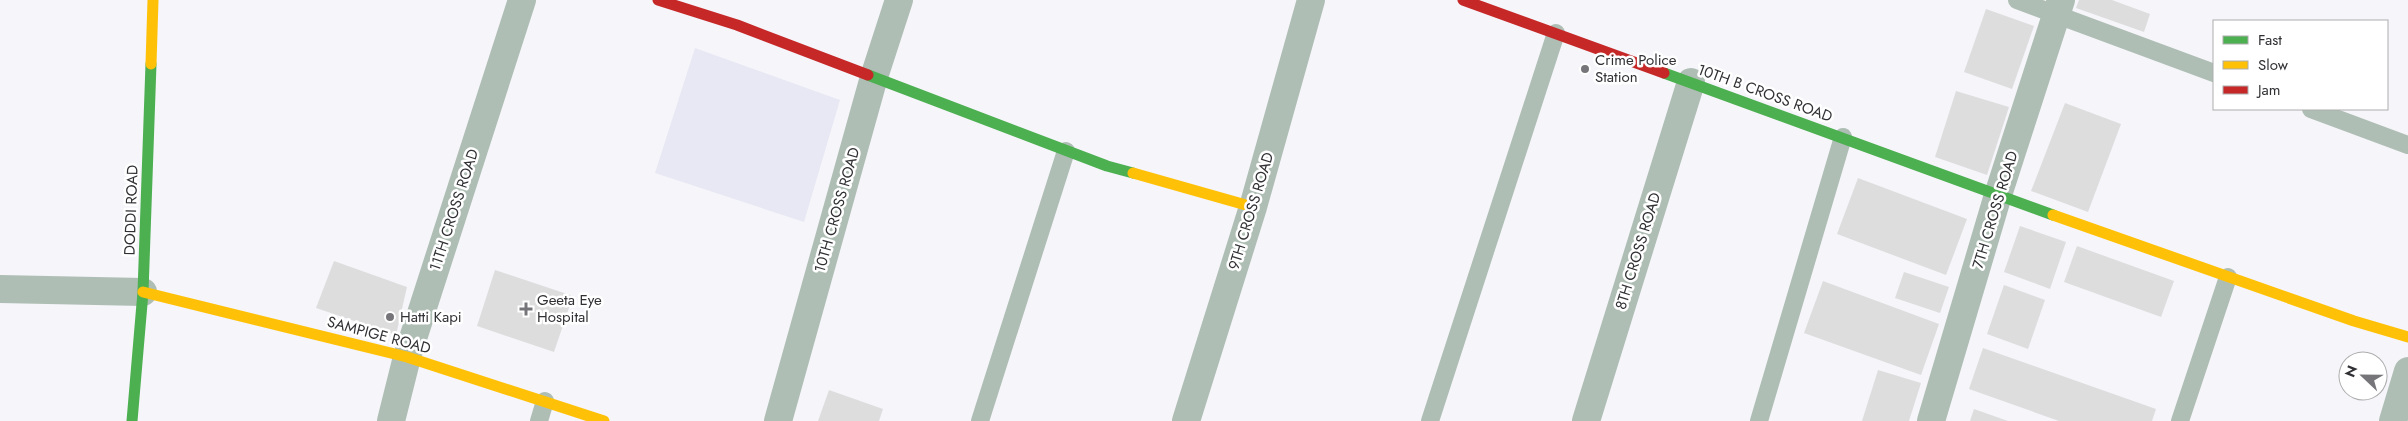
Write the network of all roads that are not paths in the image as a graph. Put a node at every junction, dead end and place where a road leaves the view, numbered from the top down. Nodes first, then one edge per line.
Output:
1 (153, 0) edge
2 (522, 0) edge
3 (658, 0) edge
4 (899, 0) edge
5 (1311, 0) edge
6 (1464, 0) edge
7 (2017, 0) edge
8 (2059, 7) edge
9 (1556, 33) junction
10 (2213, 73) edge
11 (874, 77) junction
12 (1691, 82) junction
13 (2315, 110) edge
14 (1843, 137) junction
15 (2408, 145) edge
16 (1066, 151) junction
17 (1998, 195) junction
18 (1253, 207) junction
19 (2228, 276) junction
20 (0, 289) edge
21 (143, 292) junction
22 (2408, 337) edge
23 (407, 357) junction
24 (2408, 371) edge
25 (544, 401) junction
26 (132, 421) edge
27 (391, 421) edge
28 (539, 421) edge
29 (604, 421) edge
30 (778, 421) edge
31 (980, 421) edge
32 (1186, 421) edge
33 (1430, 421) edge
34 (1586, 421) edge
35 (1759, 421) edge
36 (1931, 421) edge
37 (2180, 421) edge
38 (2393, 421) edge

1 - 21 street, DODDI ROAD
2 - 23 street, 11TH CROSS ROAD
3 - 11 street
4 - 11 street, 10TH CROSS ROAD
5 - 18 street, 9TH CROSS ROAD
6 - 9 street, 10TH B CROSS ROAD
7 - 8 lane
8 - 10 lane
8 - 17 street, 7TH CROSS ROAD
9 - 12 street, 10TH B CROSS ROAD
9 - 33 lane
11 - 16 street
11 - 30 street, 10TH CROSS ROAD
12 - 14 street, 10TH B CROSS ROAD
12 - 34 street, 8TH CROSS ROAD
13 - 15 lane
14 - 17 street, 10TH B CROSS ROAD
14 - 35 lane
16 - 18 street
16 - 31 lane
17 - 19 street, 10TH B CROSS ROAD
17 - 36 street, 7TH CROSS ROAD
18 - 32 street, 9TH CROSS ROAD
19 - 22 street, 10TH B CROSS ROAD
19 - 37 lane
20 - 21 street
21 - 23 street, SAMPIGE ROAD
21 - 26 street, DODDI ROAD
23 - 25 street, SAMPIGE ROAD
23 - 27 street, 11TH CROSS ROAD
24 - 38 street
25 - 28 lane
25 - 29 street, SAMPIGE ROAD

